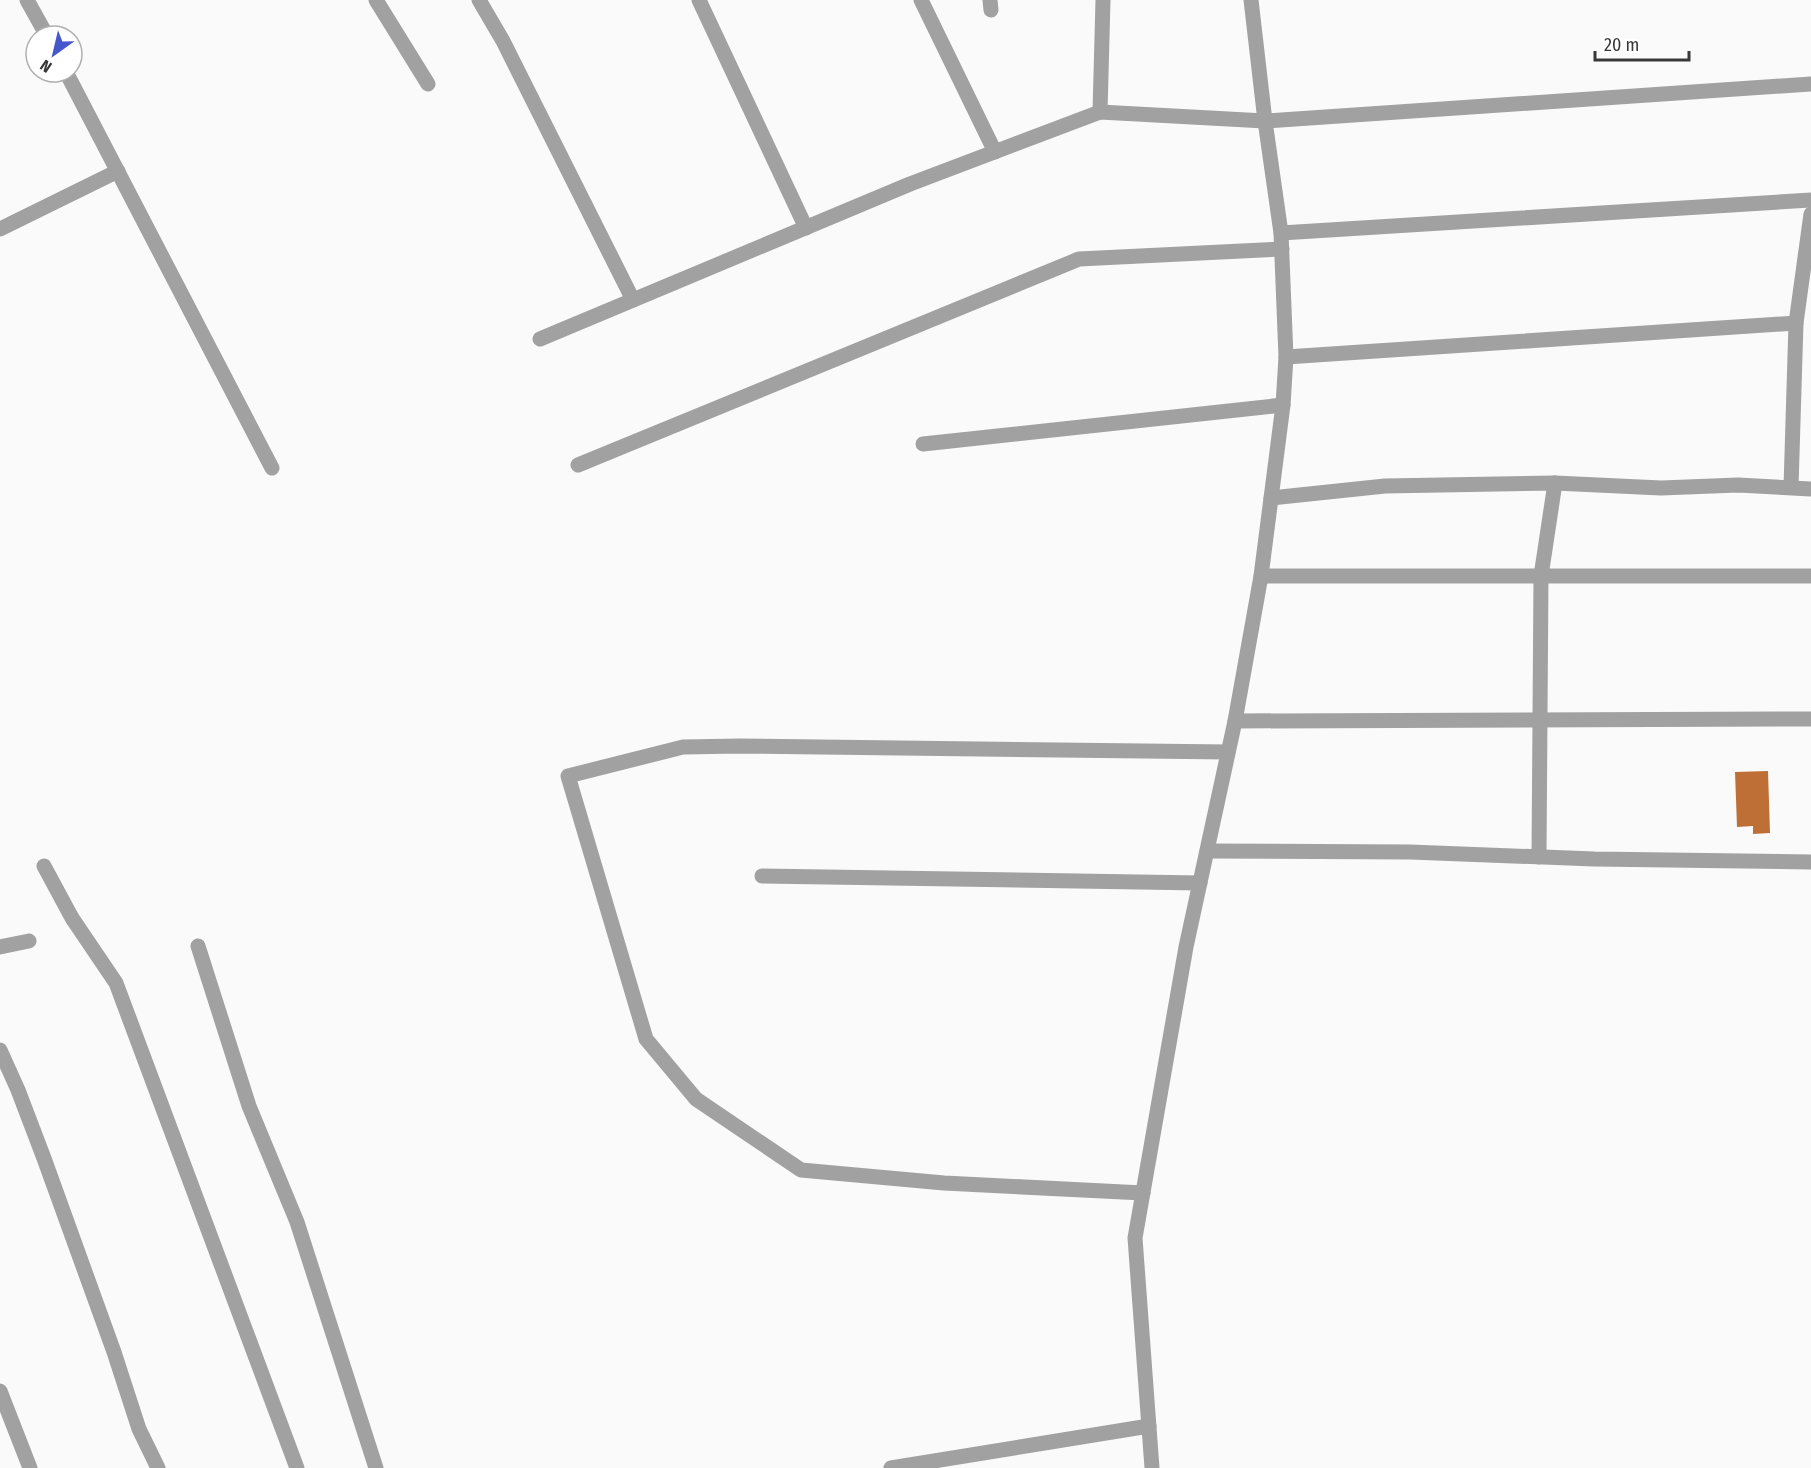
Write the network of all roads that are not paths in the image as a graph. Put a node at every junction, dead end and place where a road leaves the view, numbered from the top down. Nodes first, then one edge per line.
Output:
1 (27, 0) edge
2 (376, 0) edge
3 (479, 0) edge
4 (699, 0) edge
5 (921, 0) edge
6 (1103, 0) edge
7 (1251, 0) edge
8 (40, 24) edge
9 (72, 84) edge
10 (428, 84) dead end
11 (1811, 84) edge
12 (1100, 112) junction
13 (1265, 121) junction
14 (995, 152) junction
15 (118, 171) junction
16 (1811, 200) edge
17 (1811, 214) edge
18 (806, 228) junction
19 (0, 229) edge
20 (1281, 233) junction
21 (1282, 249) junction
22 (633, 300) junction
23 (1796, 323) junction
24 (540, 339) dead end
25 (1286, 357) junction
26 (1283, 405) junction
27 (923, 444) dead end
28 (578, 465) dead end
29 (272, 468) dead end
30 (1555, 483) junction
31 (1791, 488) junction
32 (1811, 489) edge
33 (1271, 498) junction
34 (1261, 576) junction
35 (1541, 576) junction
36 (1811, 576) edge
37 (1811, 719) edge
38 (1541, 720) junction
39 (1235, 721) junction
40 (1228, 752) junction
41 (1207, 851) junction
42 (1539, 857) junction
43 (1811, 862) edge
44 (44, 866) dead end
45 (762, 876) dead end
46 (1200, 883) junction
47 (29, 941) dead end
48 (198, 946) dead end
49 (0, 947) edge
50 (0, 1050) edge
51 (1143, 1193) junction
52 (0, 1391) edge
53 (1149, 1426) junction
54 (30, 1468) edge
55 (158, 1468) edge
56 (297, 1468) edge
57 (376, 1468) edge
58 (891, 1468) edge
59 (1152, 1468) edge

1 - 8 street
2 - 10 street
3 - 22 street
4 - 18 street
5 - 14 street
6 - 12 street
7 - 13 street
9 - 15 street
11 - 13 street
12 - 13 street
12 - 14 street
13 - 20 street
14 - 18 street
15 - 19 street
15 - 29 street
16 - 20 street
17 - 23 street
18 - 22 street
20 - 21 street
21 - 25 street
21 - 28 street
22 - 24 street
23 - 25 street
23 - 31 street
25 - 26 street
26 - 27 street
26 - 33 street
30 - 31 street
30 - 33 street
30 - 35 street
31 - 32 street
33 - 34 street
34 - 35 street
34 - 39 street
35 - 36 street
35 - 38 street
37 - 38 street
38 - 39 street
38 - 42 street
39 - 40 street
40 - 41 street
40 - 51 street
41 - 42 street
41 - 46 street
42 - 43 street
44 - 56 street
45 - 46 street
46 - 51 street
47 - 49 street
48 - 57 street
50 - 55 street
51 - 53 street
52 - 54 street
53 - 58 street
53 - 59 street

